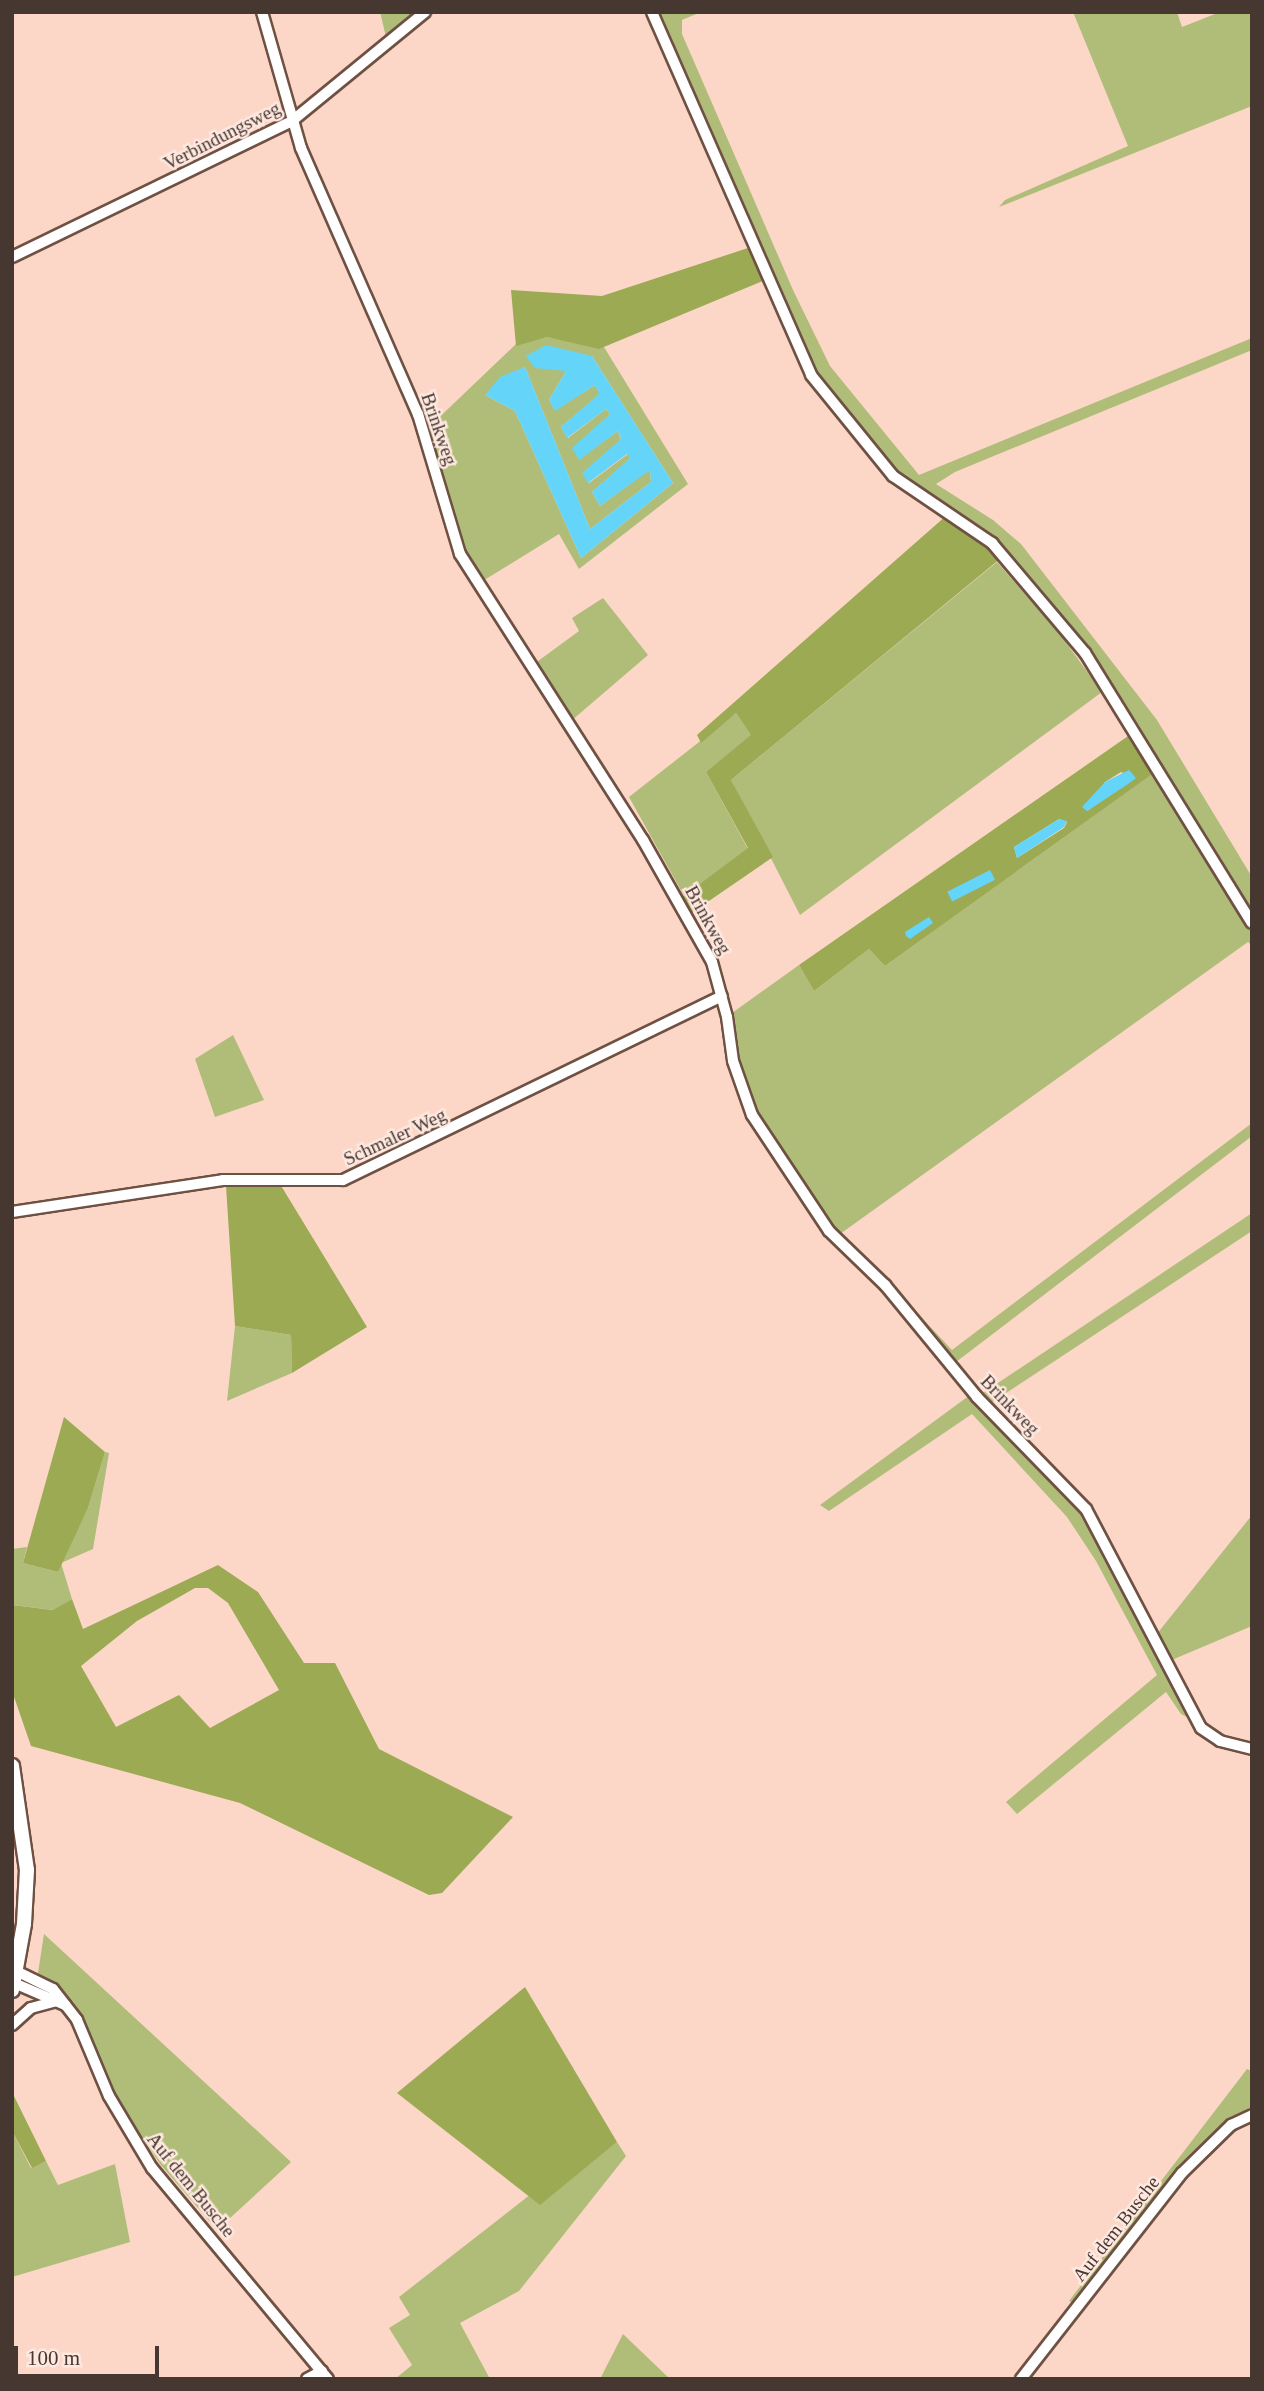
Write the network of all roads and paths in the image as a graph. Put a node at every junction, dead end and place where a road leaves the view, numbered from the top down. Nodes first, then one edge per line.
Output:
1 (262, 12) edge
2 (425, 12) edge
3 (652, 12) edge
4 (292, 121) junction
5 (12, 257) edge
6 (1252, 923) edge
7 (722, 996) junction
8 (12, 1212) edge
9 (1252, 1749) edge
10 (12, 1766) edge
11 (14, 1981) edge
12 (60, 2004) junction
13 (12, 2025) edge
14 (1252, 2115) edge
15 (325, 2375) edge
16 (307, 2379) edge
17 (1021, 2379) edge

1 - 4 street, Brinkweg
2 - 4 street, Verbindungsweg
3 - 6 street
4 - 5 street, Verbindungsweg
4 - 7 street, Brinkweg
7 - 8 street, Schmaler Weg
7 - 9 street, Brinkweg
10 - 11 main road
11 - 12 street
12 - 13 street
12 - 15 street, Auf dem Busche
14 - 17 street, Auf dem Busche
15 - 16 street

